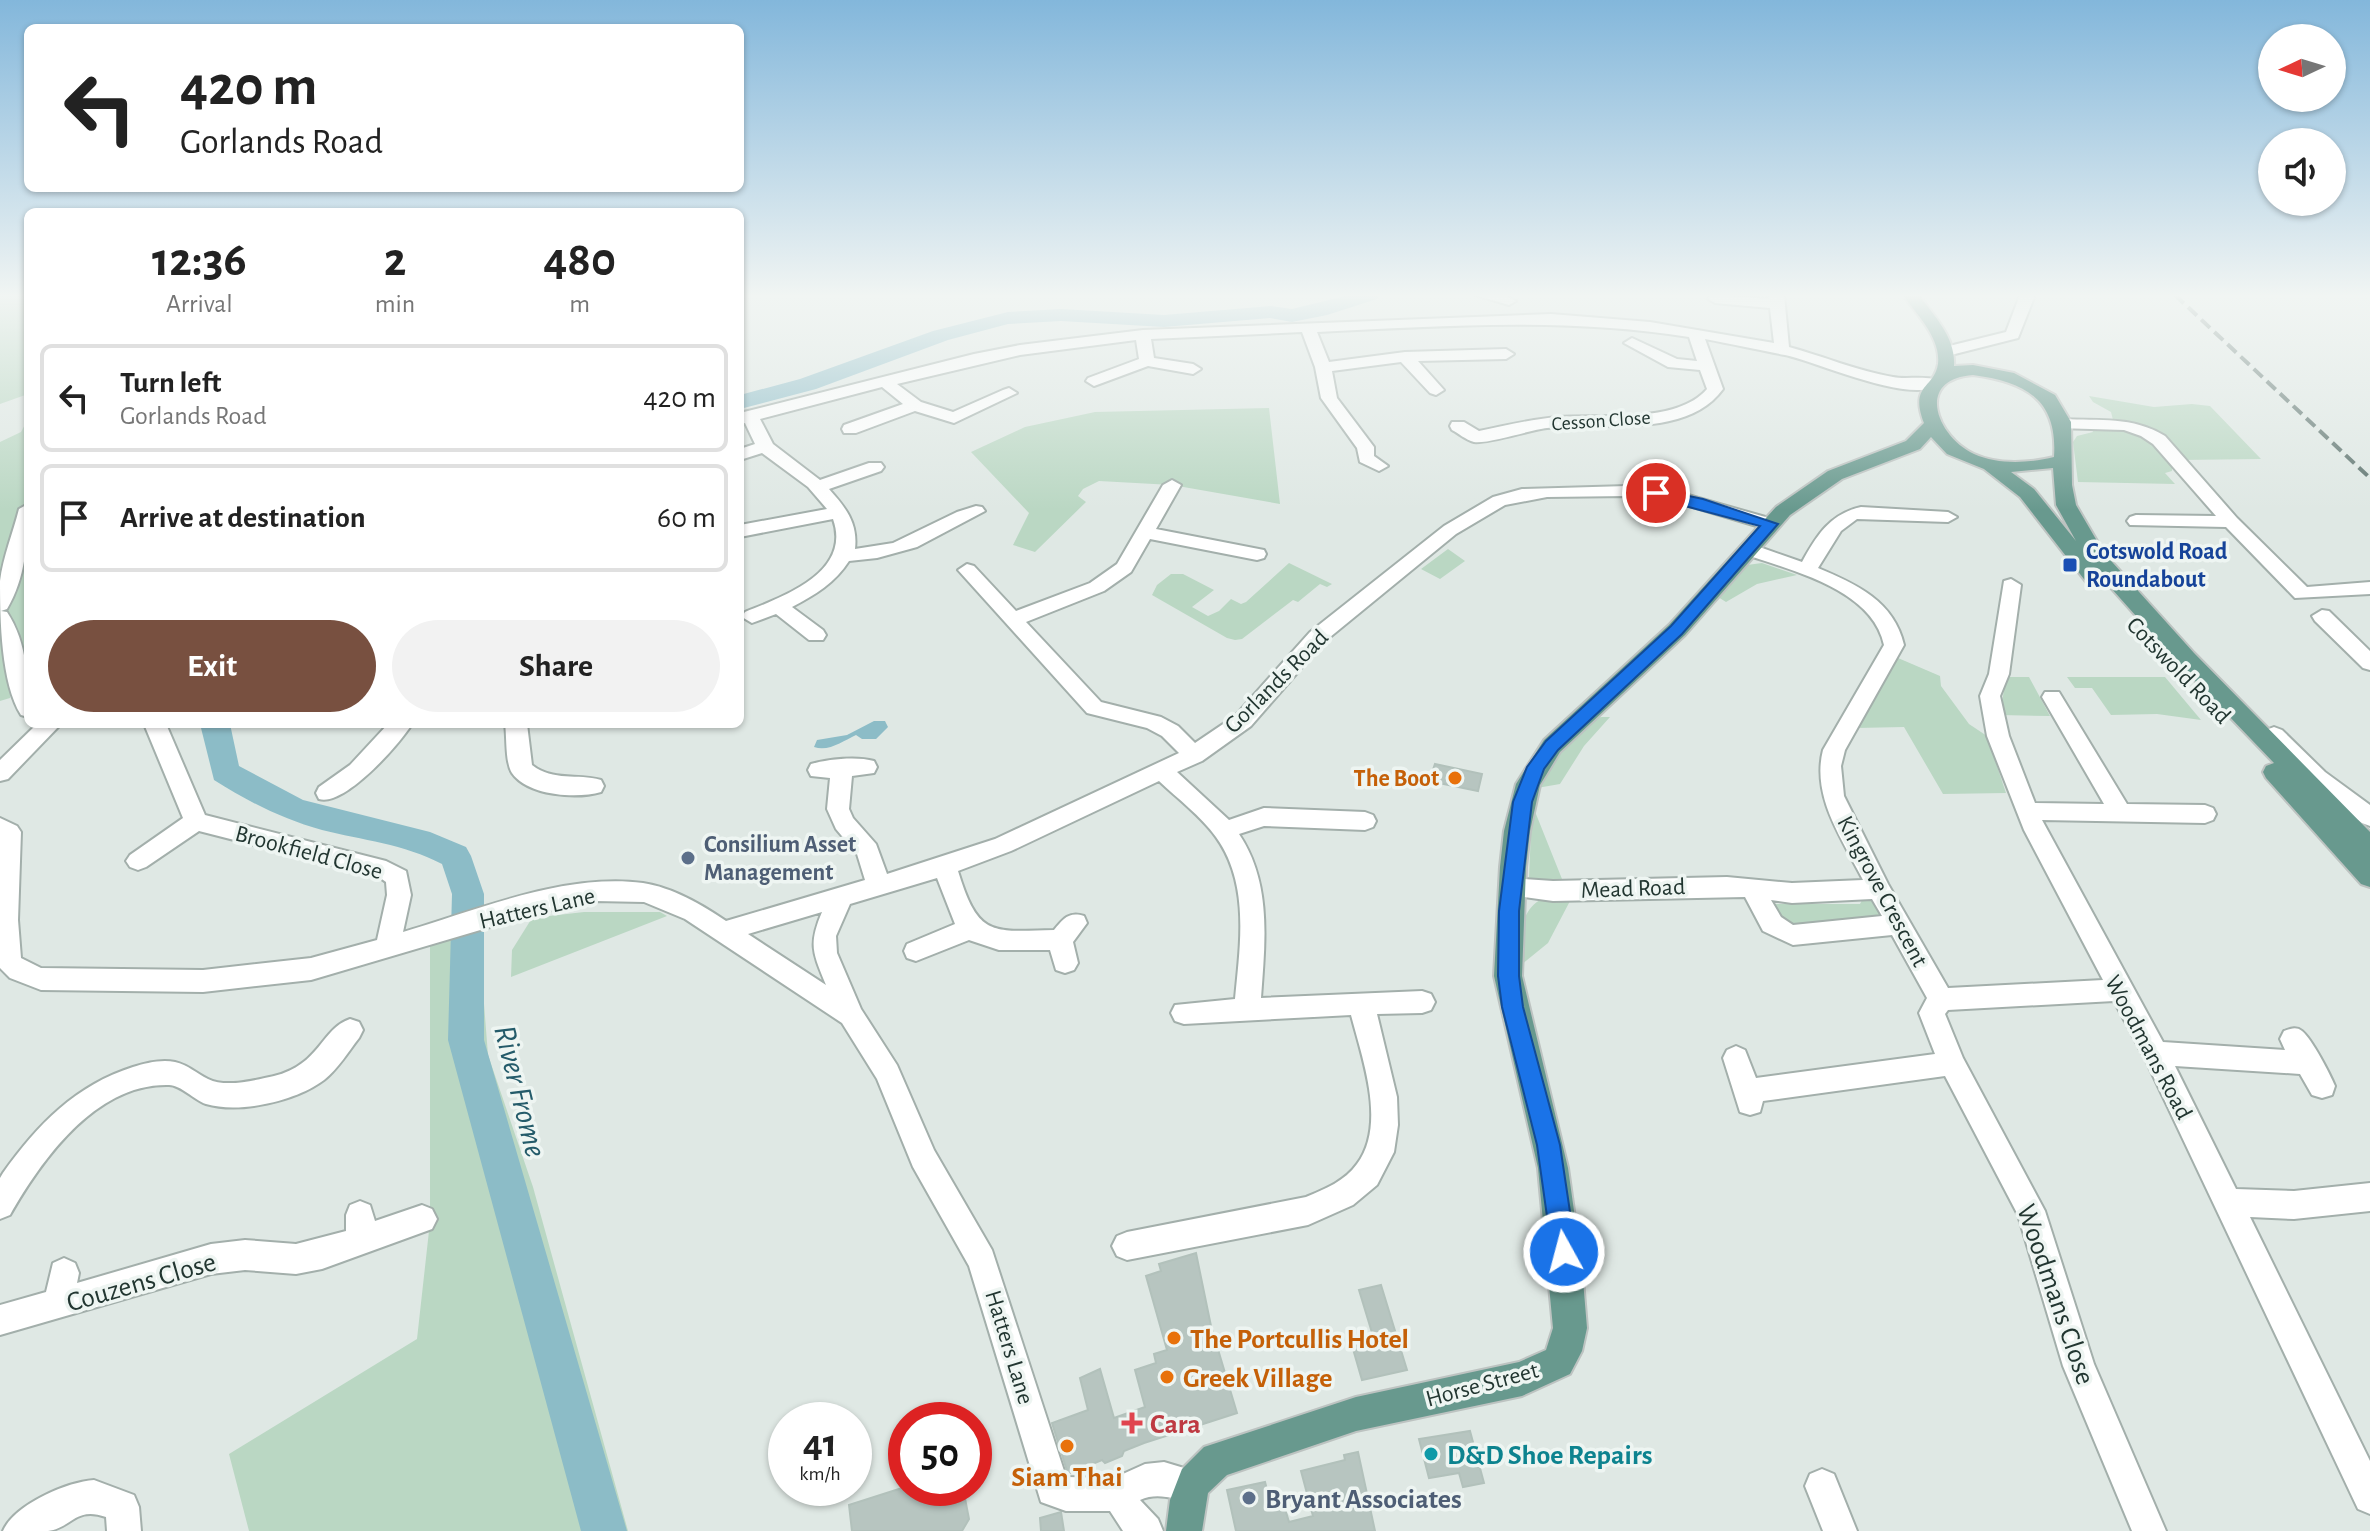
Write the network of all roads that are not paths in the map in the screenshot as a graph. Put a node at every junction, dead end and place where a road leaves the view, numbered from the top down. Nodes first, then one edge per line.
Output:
1 (951, 366) edge
2 (1133, 366) edge
3 (1178, 366) edge
4 (1328, 366) edge
5 (1414, 366) edge
6 (1708, 366) edge
7 (1836, 366) edge
8 (1947, 366) edge
9 (1996, 366) edge
10 (1323, 367) joint
11 (1193, 369) dead end
12 (2005, 374) junction
13 (1938, 379) junction
14 (1094, 381) dead end
15 (885, 382) junction
16 (1896, 384) junction
17 (1436, 390) dead end
18 (1009, 393) dead end
19 (915, 405) junction
20 (745, 418) edge
21 (1931, 418) junction
22 (2063, 424) junction
23 (1458, 426) dead end
24 (850, 429) dead end
25 (765, 446) junction
26 (1900, 453) junction
27 (744, 454) edge
28 (2064, 460) junction
29 (1979, 462) junction
30 (1379, 466) dead end
31 (875, 467) dead end
32 (1172, 485) dead end
33 (818, 487) junction
34 (976, 511) dead end
35 (840, 512) junction
36 (1934, 514) dead end
37 (2136, 521) dead end
38 (2231, 522) junction
39 (1770, 524) junction
40 (24, 525) edge
41 (744, 530) edge
42 (1146, 533) junction
43 (1748, 549) junction
44 (1257, 554) dead end
45 (845, 555) junction
46 (967, 570) dead end
47 (1806, 571) junction
48 (2011, 585) dead end
49 (2370, 588) edge
50 (0, 605) edge
51 (778, 606) junction
52 (2322, 616) dead end
53 (0, 617) edge
54 (752, 617) dead end
55 (1015, 619) junction
56 (836, 627) dead end
57 (2370, 663) edge
58 (2229, 691) dead end
59 (24, 702) edge
60 (2065, 707) dead end
61 (46, 728) edge
62 (157, 728) edge
63 (398, 728) edge
64 (516, 728) edge
65 (1194, 755) junction
66 (866, 767) dead end
67 (1162, 771) junction
68 (0, 773) edge
69 (333, 782) dead end
70 (593, 786) dead end
71 (2030, 811) junction
72 (2120, 812) junction
73 (2205, 814) dead end
74 (2370, 817) edge
75 (196, 821) junction
76 (1365, 821) dead end
77 (0, 827) edge
78 (1225, 830) junction
79 (2370, 849) edge
80 (133, 865) dead end
81 (945, 866) junction
82 (2370, 877) edge
83 (879, 886) junction
84 (1511, 887) junction
85 (1754, 889) junction
86 (1879, 889) junction
87 (840, 898) junction
88 (1900, 924) junction
89 (971, 928) junction
90 (725, 931) junction
91 (1066, 942) dead end
92 (387, 948) junction
93 (916, 951) dead end
94 (2119, 990) junction
95 (1941, 999) junction
96 (1422, 1002) dead end
97 (1361, 1003) junction
98 (1247, 1009) junction
99 (1184, 1013) dead end
100 (851, 1015) junction
101 (350, 1030) dead end
102 (2293, 1039) dead end
103 (2155, 1053) junction
104 (1736, 1058) dead end
105 (1952, 1063) junction
106 (2306, 1063) junction
107 (2322, 1086) dead end
108 (2370, 1197) edge
109 (2229, 1203) junction
110 (0, 1205) edge
111 (422, 1219) dead end
112 (1127, 1246) dead end
113 (64, 1273) dead end
114 (59, 1304) junction
115 (0, 1320) edge
116 (1192, 1486) junction
117 (1822, 1486) dead end
118 (1120, 1495) junction
119 (2370, 1497) edge
120 (20, 1531) edge
121 (124, 1531) edge
122 (1146, 1531) edge
123 (1184, 1531) edge
124 (1840, 1531) edge
125 (2149, 1531) edge

1 - 15 street
2 - 14 street
3 - 11 street
4 - 10 street
5 - 17 street
6 - 23 street, Cesson Close
7 - 16 street
8 - 13 main road
9 - 12 main road
10 - 30 street
12 - 13 main road
12 - 22 main road
13 - 16 street
13 - 21 main road
15 - 19 street
15 - 20 street
16 - 21 street
18 - 19 street
19 - 24 street
20 - 25 street
21 - 26 main road, Horse Street
21 - 29 main road
22 - 28 main road
22 - 38 street
25 - 27 street
25 - 33 street
26 - 29 main road, Horse Street
26 - 39 main road, Horse Street
28 - 29 main road
28 - 79 main road, Cotswold Road
29 - 82 main road, Cotswold Road
31 - 33 street
32 - 42 street
33 - 35 street
34 - 45 street
35 - 41 street
35 - 45 street
36 - 47 street
37 - 38 street
38 - 49 street
39 - 43 main road, Horse Street
39 - 65 street, Gorlands Road
40 - 50 street
42 - 44 street
42 - 55 street
43 - 47 street, Kingrove Crescent
43 - 84 main road, Horse Street
45 - 51 street
46 - 55 street
47 - 86 street, Kingrove Crescent
48 - 71 street, Woodmans Road
51 - 54 street
51 - 56 street
52 - 57 street
53 - 59 street
55 - 65 street
58 - 74 street, Cotswold Road
60 - 72 street
61 - 68 street
62 - 75 street
63 - 69 street
64 - 70 street
65 - 67 street, Gorlands Road
66 - 83 street
67 - 78 street
67 - 81 street, Gorlands Road
71 - 72 street
71 - 94 street, Woodmans Road
72 - 73 street
75 - 80 street
75 - 92 street, Brookfield Close
76 - 78 street
77 - 92 street, Hatters Lane
78 - 98 street
81 - 83 street, Gorlands Road
81 - 89 street
83 - 87 street, Gorlands Road
84 - 85 street, Mead Road
84 - 116 main road, Horse Street
85 - 86 street, Mead Road
85 - 88 street
86 - 88 street, Kingrove Crescent
87 - 90 street, Gorlands Road
87 - 100 street
88 - 95 street, Kingrove Crescent
89 - 91 street
89 - 93 street
90 - 92 street, Hatters Lane
90 - 100 street, Hatters Lane
94 - 95 street
94 - 103 street, Woodmans Road
95 - 105 street, Woodmans Close
96 - 97 street
97 - 98 street
97 - 112 street
98 - 99 street
100 - 118 street, Hatters Lane
101 - 110 street
102 - 106 street
103 - 106 street
103 - 109 street, Woodmans Road
104 - 105 street
105 - 125 street, Woodmans Close
106 - 107 street
108 - 109 street
109 - 119 street, Woodmans Road
111 - 114 street, Couzens Close
113 - 114 street
114 - 115 street, Couzens Close
116 - 118 street
116 - 123 main road
117 - 124 street
118 - 122 street
120 - 121 street

